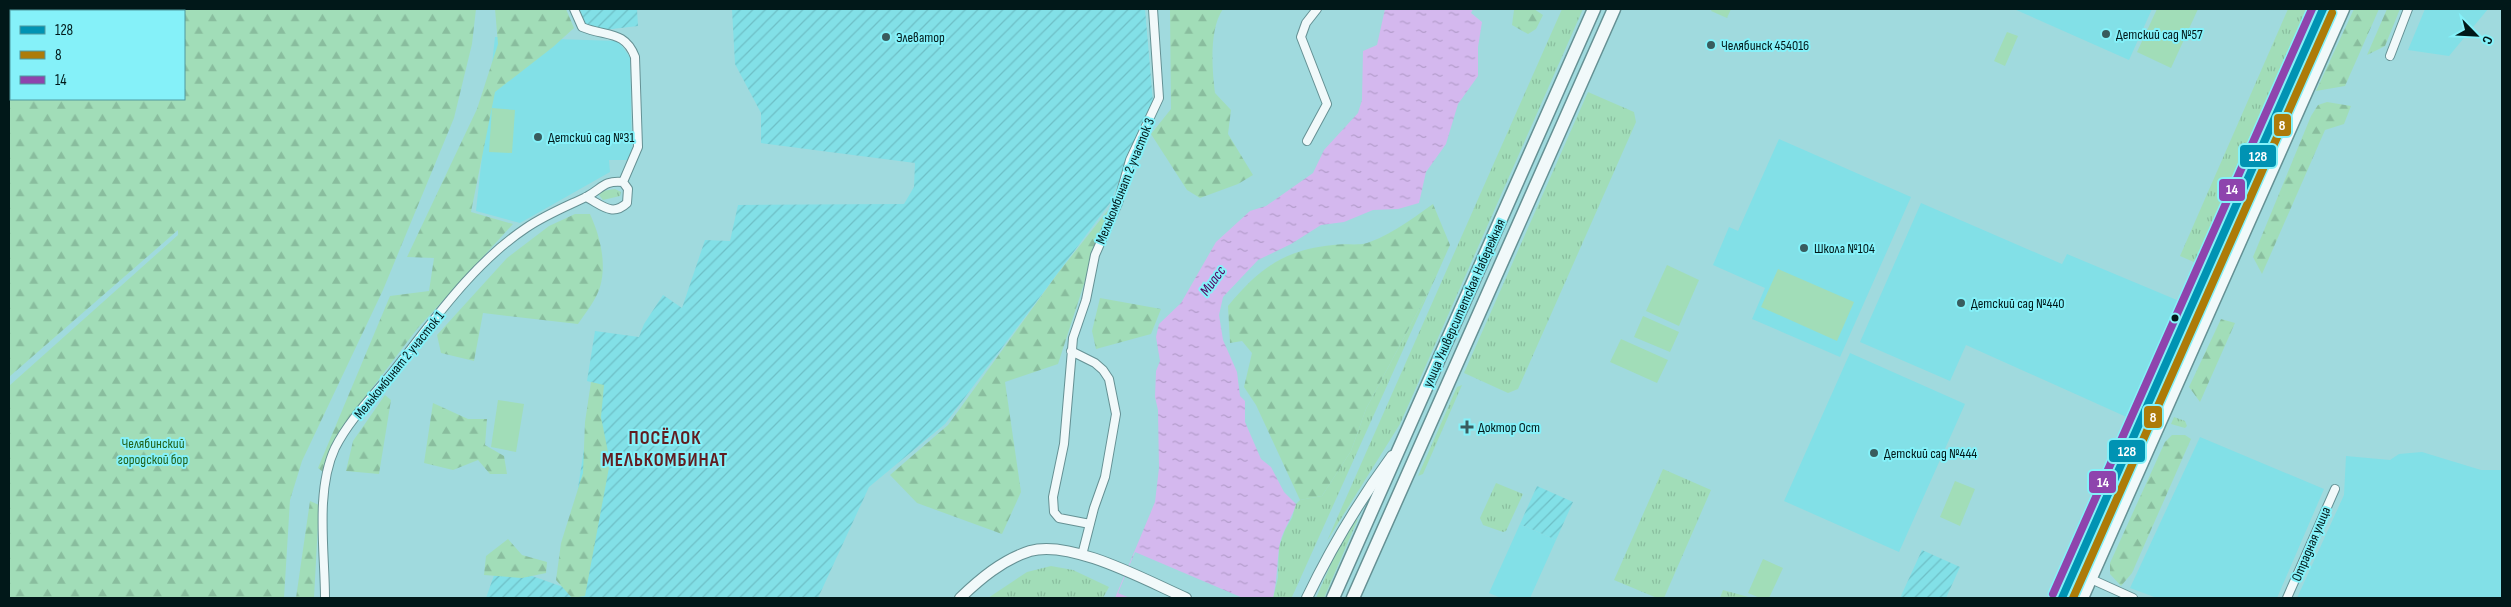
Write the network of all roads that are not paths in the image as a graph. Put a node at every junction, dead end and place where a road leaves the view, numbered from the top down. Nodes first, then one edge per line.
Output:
1 (574, 9) edge
2 (1153, 9) edge
3 (1317, 9) edge
4 (1594, 9) edge
5 (1614, 9) edge
6 (2323, 9) edge
7 (2343, 9) edge
8 (2408, 9) edge
9 (2390, 56) dead end
10 (1307, 141) dead end
11 (623, 182) junction
12 (586, 197) junction
13 (1071, 351) junction
14 (1402, 443) junction
15 (2335, 489) dead end
16 (1090, 524) junction
17 (1082, 555) junction
18 (2091, 579) junction
19 (325, 598) edge
20 (960, 598) edge
21 (1186, 598) edge
22 (1307, 598) edge
23 (1333, 598) edge
24 (1353, 598) edge
25 (2062, 598) edge
26 (2082, 598) edge
27 (2133, 598) edge
28 (2288, 598) edge

1 - 11 street
2 - 13 street, Мелькомбинат 2 участок 3
3 - 10 street
4 - 14 main road, улица Университетская Набережная
5 - 24 main road, улица Университетская Набережная
6 - 25 main road
7 - 18 main road
8 - 9 street
11 - 12 street, Мелькомбинат 2 участок 1
11 - 12 street
12 - 19 street, Мелькомбинат 2 участок 1
13 - 16 street
13 - 16 street, Мелькомбинат 2 участок 3
14 - 22 street
14 - 23 main road, улица Университетская Набережная
15 - 28 street, Отрадная улица
16 - 17 street
17 - 20 street
17 - 21 street
18 - 26 main road
18 - 27 street

